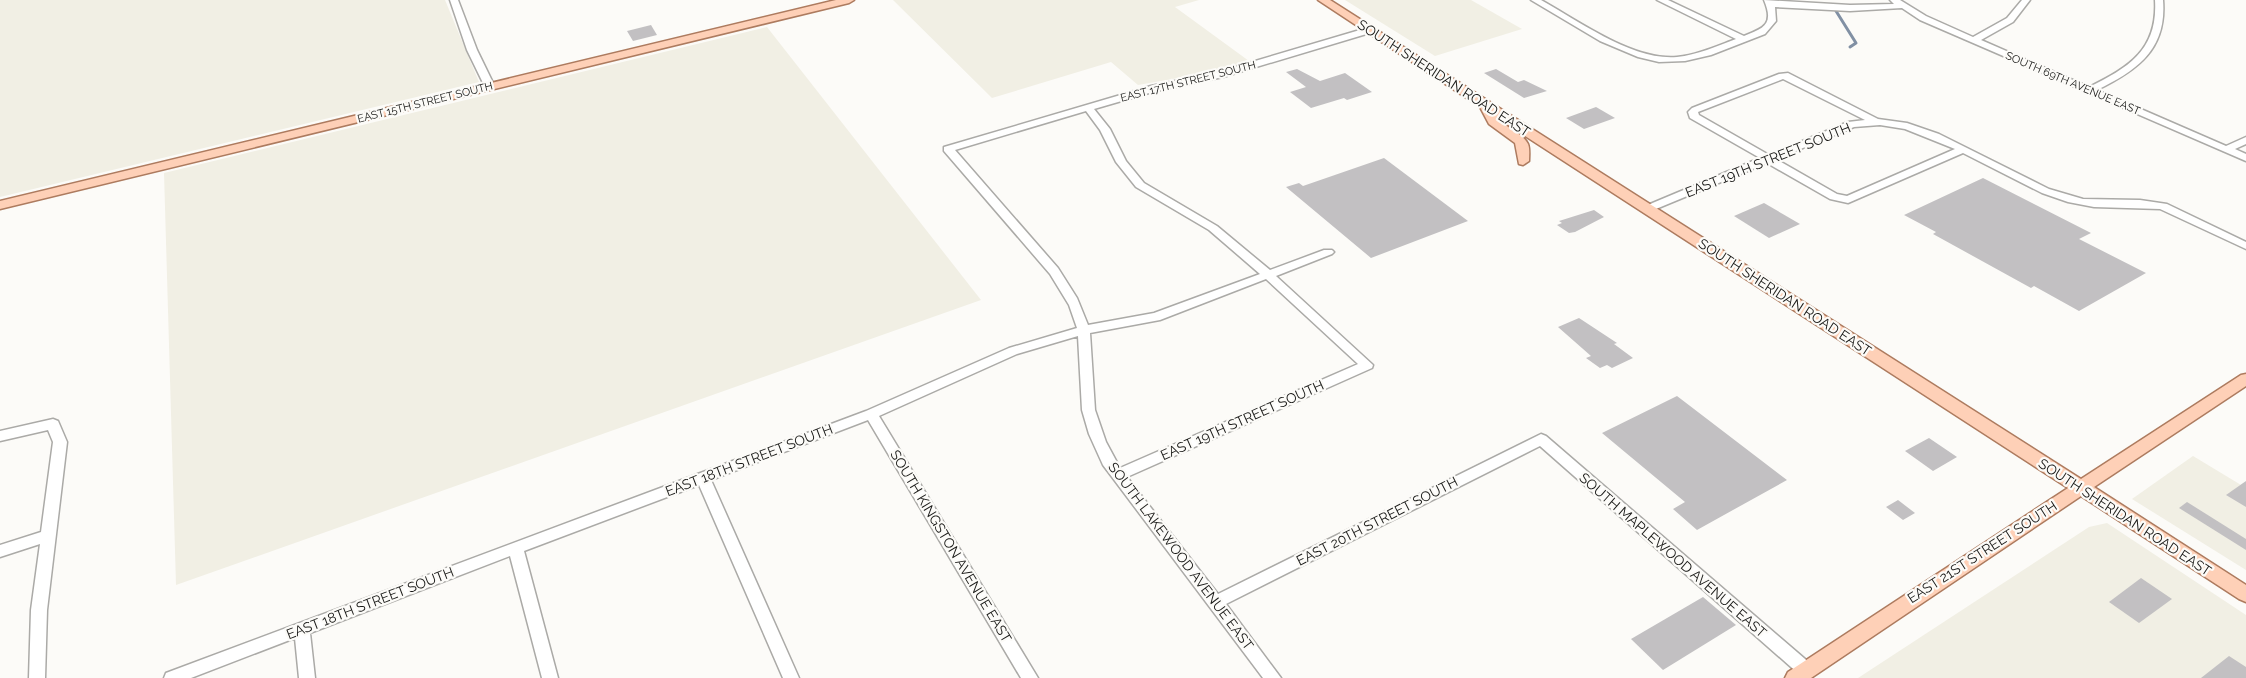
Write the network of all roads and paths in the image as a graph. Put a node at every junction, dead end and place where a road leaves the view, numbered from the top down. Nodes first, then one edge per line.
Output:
1 (454, 0) edge
2 (849, 0) edge
3 (1323, 0) edge
4 (1535, 0) edge
5 (1661, 0) edge
6 (2026, 0) edge
7 (2159, 0) edge
8 (1769, 2) edge
9 (1898, 3) edge
10 (1370, 30) junction
11 (1743, 39) junction
12 (1973, 40) junction
13 (490, 87) junction
14 (2090, 90) junction
15 (1485, 104) junction
16 (1088, 107) junction
17 (1875, 121) junction
18 (2246, 140) edge
19 (948, 149) joint
20 (1962, 150) junction
21 (2226, 150) junction
22 (2246, 158) edge
23 (1769, 159) junction
24 (1523, 161) dead end
25 (0, 205) edge
26 (1647, 209) junction
27 (2246, 246) edge
28 (1328, 252) dead end
29 (1268, 274) junction
30 (1083, 330) junction
31 (2246, 379) edge
32 (871, 414) junction
33 (0, 436) edge
34 (1540, 440) joint
35 (1117, 475) junction
36 (703, 477) junction
37 (2080, 488) junction
38 (47, 536) junction
39 (516, 548) junction
40 (0, 551) edge
41 (2246, 594) edge
42 (1214, 603) junction
43 (302, 628) junction
44 (1801, 674) edge
45 (37, 678) edge
46 (172, 678) edge
47 (307, 678) edge
48 (550, 678) edge
49 (790, 678) edge
50 (1030, 678) edge
51 (1273, 678) edge

1 - 13 street
2 - 13 main road, EAST 15TH STREET SOUTH
3 - 10 main road, SOUTH SHERIDAN ROAD EAST
4 - 11 street
5 - 11 street
6 - 12 street
7 - 14 street
8 - 9 street
8 - 11 street
9 - 12 street, SOUTH 69TH AVENUE EAST
10 - 15 main road, SOUTH SHERIDAN ROAD EAST
10 - 16 street, EAST 17TH STREET SOUTH
12 - 14 street, SOUTH 69TH AVENUE EAST
13 - 25 main road, EAST 15TH STREET SOUTH
14 - 21 street, SOUTH 69TH AVENUE EAST
15 - 24 main road
15 - 26 main road, SOUTH SHERIDAN ROAD EAST
16 - 19 street, EAST 17TH STREET SOUTH
16 - 29 street
17 - 20 street, EAST 19TH STREET SOUTH
17 - 23 street, EAST 19TH STREET SOUTH
17 - 23 street
18 - 21 street
19 - 30 street, SOUTH LAKEWOOD AVENUE EAST
20 - 23 street
20 - 27 street, EAST 19TH STREET SOUTH
21 - 22 street, SOUTH 69TH AVENUE EAST
23 - 26 street, EAST 19TH STREET SOUTH
26 - 37 main road, SOUTH SHERIDAN ROAD EAST
28 - 29 street, EAST 18TH STREET SOUTH
29 - 30 street, EAST 18TH STREET SOUTH
29 - 35 street, EAST 19TH STREET SOUTH
30 - 32 street, EAST 18TH STREET SOUTH
30 - 35 street, SOUTH LAKEWOOD AVENUE EAST
31 - 37 main road, EAST 21ST STREET SOUTH
32 - 36 street, EAST 18TH STREET SOUTH
32 - 50 street, SOUTH KINGSTON AVENUE EAST
33 - 38 street
34 - 42 street, EAST 20TH STREET SOUTH
34 - 44 street, SOUTH MAPLEWOOD AVENUE EAST
35 - 42 street, SOUTH LAKEWOOD AVENUE EAST
36 - 39 street, EAST 18TH STREET SOUTH
36 - 49 street
37 - 41 main road, SOUTH SHERIDAN ROAD EAST
37 - 44 main road, EAST 21ST STREET SOUTH
38 - 40 street
38 - 45 street
39 - 43 street, EAST 18TH STREET SOUTH
39 - 48 street
42 - 51 street, SOUTH LAKEWOOD AVENUE EAST
43 - 46 street, EAST 18TH STREET SOUTH
43 - 47 street

